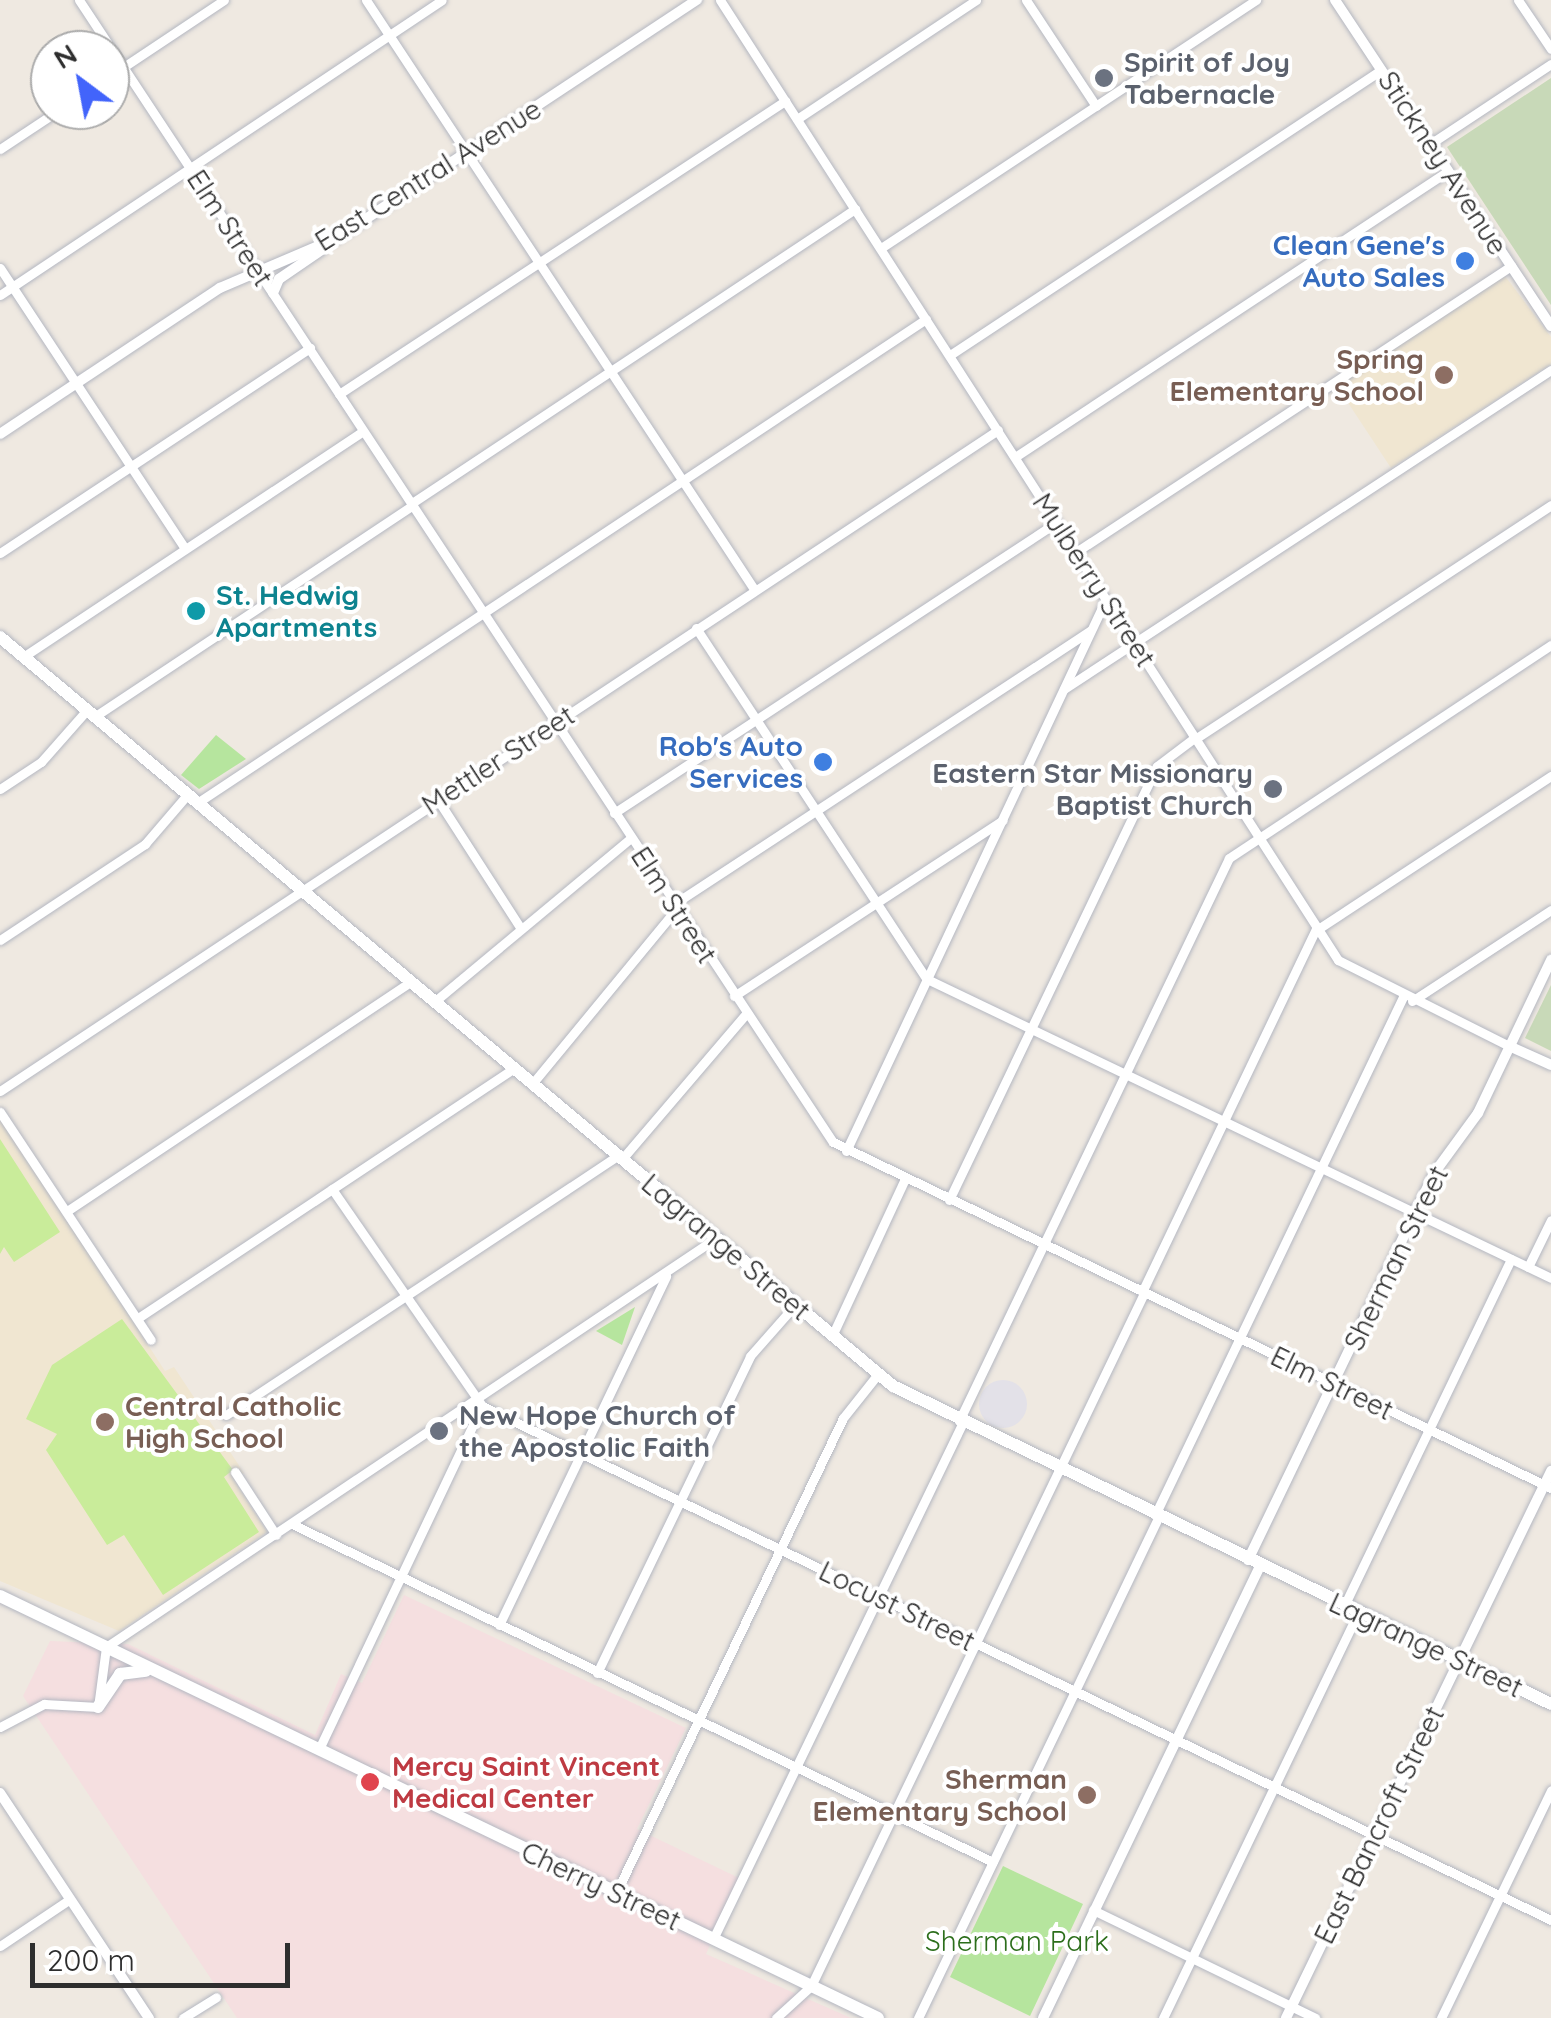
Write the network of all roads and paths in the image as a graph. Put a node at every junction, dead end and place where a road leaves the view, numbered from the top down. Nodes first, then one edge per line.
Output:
1 (80, 0) edge
2 (224, 0) edge
3 (366, 0) edge
4 (442, 0) edge
5 (697, 0) edge
6 (720, 0) edge
7 (976, 0) edge
8 (1026, 0) edge
9 (1256, 0) edge
10 (1335, 0) edge
11 (1518, 0) edge
12 (100, 30) edge
13 (390, 35) junction
14 (1551, 49) edge
15 (130, 63) edge
16 (1551, 64) edge
17 (1382, 70) junction
18 (130, 76) edge
19 (785, 100) junction
20 (1096, 106) junction
21 (797, 118) junction
22 (30, 129) edge
23 (1430, 144) junction
24 (0, 149) edge
25 (468, 152) junction
26 (190, 168) junction
27 (1448, 171) junction
28 (856, 210) junction
29 (337, 238) junction
30 (880, 248) junction
31 (540, 262) junction
32 (1510, 266) junction
33 (0, 268) edge
34 (258, 271) junction
35 (12, 287) junction
36 (273, 293) junction
37 (0, 295) edge
38 (926, 320) junction
39 (1551, 326) edge
40 (310, 348) junction
41 (950, 356) junction
42 (1551, 370) edge
43 (611, 371) junction
44 (76, 384) junction
45 (340, 394) junction
46 (998, 430) junction
47 (363, 432) junction
48 (0, 434) edge
49 (1014, 457) junction
50 (131, 466) junction
51 (683, 480) junction
52 (413, 504) junction
53 (1551, 506) edge
54 (1057, 522) junction
55 (185, 549) junction
56 (1076, 552) junction
57 (0, 553) edge
58 (754, 589) junction
59 (1106, 600) junction
60 (484, 614) junction
61 (696, 628) junction
62 (1093, 630) junction
63 (0, 637) edge
64 (1134, 644) junction
65 (1551, 645) edge
66 (23, 657) junction
67 (1064, 690) junction
68 (90, 714) junction
69 (756, 720) junction
70 (555, 724) junction
71 (1195, 738) junction
72 (1551, 776) edge
73 (0, 790) edge
74 (192, 799) junction
75 (438, 800) junction
76 (816, 811) junction
77 (614, 813) junction
78 (1004, 820) junction
79 (1258, 837) junction
80 (630, 838) junction
81 (301, 890) junction
82 (876, 903) junction
83 (675, 906) junction
84 (1551, 910) edge
85 (1317, 928) junction
86 (521, 929) junction
87 (0, 940) edge
88 (1551, 960) edge
89 (927, 980) junction
90 (411, 982) junction
91 (734, 996) junction
92 (1408, 999) junction
93 (434, 1002) junction
94 (746, 1014) junction
95 (1031, 1028) junction
96 (1509, 1046) junction
97 (1551, 1066) edge
98 (513, 1068) junction
99 (1126, 1073) junction
100 (532, 1084) junction
101 (0, 1091) edge
102 (0, 1112) edge
103 (1224, 1120) junction
104 (846, 1151) junction
105 (620, 1158) junction
106 (1322, 1169) junction
107 (905, 1179) junction
108 (332, 1189) junction
109 (949, 1200) junction
110 (67, 1211) junction
111 (1414, 1213) junction
112 (1551, 1220) edge
113 (716, 1238) junction
114 (1043, 1246) junction
115 (1512, 1259) junction
116 (1528, 1268) junction
117 (668, 1272) junction
118 (1551, 1278) edge
119 (1143, 1293) junction
120 (404, 1297) junction
121 (795, 1305) junction
122 (138, 1318) junction
123 (832, 1336) junction
124 (152, 1340) dead end
125 (1242, 1340) junction
126 (878, 1374) junction
127 (1335, 1384) junction
128 (479, 1404) junction
129 (226, 1414) dead end
130 (961, 1421) junction
131 (1430, 1430) junction
132 (581, 1454) junction
133 (1060, 1469) junction
134 (234, 1472) dead end
135 (1551, 1472) edge
136 (1548, 1487) edge
137 (680, 1501) junction
138 (1157, 1516) junction
139 (292, 1524) junction
140 (276, 1535) junction
141 (781, 1550) junction
142 (1254, 1563) junction
143 (399, 1577) junction
144 (0, 1596) edge
145 (878, 1596) junction
146 (1344, 1606) junction
147 (1358, 1613) junction
148 (499, 1626) junction
149 (976, 1644) junction
150 (106, 1647) junction
151 (1458, 1661) junction
152 (598, 1673) junction
153 (170, 1678) junction
154 (1075, 1691) junction
155 (1551, 1704) edge
156 (98, 1707) junction
157 (698, 1722) junction
158 (0, 1727) edge
159 (1175, 1738) junction
160 (319, 1749) junction
161 (795, 1768) junction
162 (1274, 1786) junction
163 (1551, 1790) edge
164 (0, 1793) edge
165 (894, 1816) junction
166 (1374, 1834) junction
167 (993, 1862) junction
168 (616, 1893) junction
169 (1500, 1896) junction
170 (70, 1899) junction
171 (1094, 1910) junction
172 (1551, 1920) edge
173 (713, 1939) junction
174 (0, 1946) edge
175 (1191, 1959) junction
176 (811, 1986) junction
177 (216, 1997) dead end
178 (1289, 2012) edge
179 (149, 2018) edge
180 (183, 2018) edge
181 (776, 2018) edge
182 (878, 2018) edge
183 (918, 2018) edge
184 (1042, 2018) edge
185 (1163, 2018) edge
186 (1315, 2018) edge
187 (1441, 2018) edge

1 - 12 street, Elm Street
2 - 15 street
3 - 13 street
4 - 13 street
5 - 25 street, East Central Avenue
6 - 19 street, Mulberry Street
7 - 21 street
8 - 20 street
9 - 20 street
10 - 17 street, Stickney Avenue
11 - 14 street
13 - 25 street
13 - 26 street
16 - 23 street
17 - 23 street, Stickney Avenue
17 - 41 street
18 - 26 street, Elm Street
19 - 21 street, Mulberry Street
19 - 31 street
20 - 30 street
21 - 28 street, Mulberry Street
22 - 24 street
23 - 27 street, Stickney Avenue
25 - 29 street, East Central Avenue
25 - 31 street
26 - 34 street, Elm Street
26 - 35 street
27 - 32 street, Stickney Avenue
27 - 49 street
28 - 30 street, Mulberry Street
28 - 43 street
29 - 34 street, East Central Avenue
29 - 36 street
30 - 38 street, Mulberry Street
31 - 43 street
31 - 45 street
32 - 39 street, Stickney Avenue
32 - 56 street
33 - 35 street
34 - 36 street, Elm Street
34 - 44 street, East Central Avenue
35 - 37 street
35 - 44 street
36 - 40 street, Elm Street
38 - 41 street, Mulberry Street
38 - 51 street
40 - 45 street, Elm Street
40 - 50 street
41 - 46 street, Mulberry Street
42 - 64 street
43 - 51 street
43 - 52 street
44 - 48 street, East Central Avenue
44 - 50 street
45 - 47 street, Elm Street
46 - 49 street, Mulberry Street
46 - 58 street, Mettler Street
47 - 52 street, Elm Street
47 - 55 street
49 - 54 street, Mulberry Street
50 - 55 street
50 - 57 street
51 - 58 street
51 - 60 street
52 - 60 street, Elm Street
52 - 68 street
53 - 71 street
54 - 56 street, Mulberry Street
54 - 69 street
55 - 66 street
56 - 59 street, Mulberry Street
58 - 61 street, Mettler Street
59 - 62 street
59 - 64 street, Mulberry Street
60 - 70 street, Elm Street
60 - 74 street
61 - 69 street
61 - 70 street, Mettler Street
62 - 67 street
62 - 76 street
63 - 66 main road, Lagrange Street
64 - 67 street
64 - 71 street, Mulberry Street
65 - 79 street
66 - 68 main road, Lagrange Street
67 - 78 street
68 - 73 street
68 - 74 main road, Lagrange Street
69 - 76 street
69 - 77 street
70 - 75 street, Mettler Street
70 - 77 street, Elm Street
71 - 79 street, Mulberry Street
71 - 95 street
72 - 85 street
74 - 81 main road, Lagrange Street
74 - 87 street
75 - 81 street, Mettler Street
75 - 86 street
76 - 82 street
76 - 83 street
77 - 80 street, Elm Street
78 - 82 street
78 - 89 street
79 - 85 street, Mulberry Street
79 - 99 street
80 - 83 street, Elm Street
80 - 86 street
81 - 90 main road, Lagrange Street
81 - 101 street, Mettler Street
82 - 89 street
82 - 91 street
83 - 91 street, Elm Street
83 - 100 street
84 - 92 street
85 - 92 street, Mulberry Street
85 - 103 street
86 - 93 street
88 - 96 street, Sherman Street
89 - 95 street
89 - 104 street
90 - 93 main road, Lagrange Street
90 - 110 street
91 - 94 street, Elm Street
92 - 96 street, Mulberry Street
92 - 106 street
93 - 98 main road, Lagrange Street
94 - 104 street, Elm Street
94 - 105 street
95 - 99 street
95 - 109 street
96 - 97 street, Mulberry Street
96 - 111 street, Sherman Street
98 - 100 main road, Lagrange Street
98 - 108 street
99 - 103 street
99 - 114 street
100 - 105 main road, Lagrange Street
102 - 110 street
103 - 106 street
103 - 119 street
104 - 107 street, Elm Street
105 - 113 main road, Lagrange Street
105 - 120 street
106 - 111 street
106 - 125 street
107 - 109 street, Elm Street
107 - 123 street
108 - 120 street
108 - 122 street
109 - 114 street, Elm Street
110 - 122 street
111 - 115 street
111 - 127 street, Sherman Street
112 - 116 street
113 - 117 street
113 - 121 main road, Lagrange Street
114 - 119 street, Elm Street
114 - 130 street
115 - 116 street
115 - 131 street
116 - 118 street
117 - 128 street
117 - 132 street
119 - 125 street, Elm Street
119 - 133 street
120 - 128 street
120 - 129 street
121 - 123 main road, Lagrange Street
121 - 137 street
122 - 124 street
123 - 126 main road, Lagrange Street
125 - 127 street, Elm Street
125 - 138 street
126 - 130 main road, Lagrange Street
126 - 141 street
127 - 131 street, Elm Street
127 - 142 street, Sherman Street
128 - 132 street, Locust Street
128 - 139 street
128 - 143 street
130 - 133 main road, Lagrange Street
130 - 145 street
131 - 136 street, Elm Street
131 - 146 street
132 - 137 street, Locust Street
132 - 148 street
133 - 138 main road, Lagrange Street
133 - 149 street
134 - 140 street
135 - 136 street, East Bancroft Street
136 - 151 street, East Bancroft Street
137 - 141 street, Locust Street
137 - 152 street
138 - 142 main road, Lagrange Street
138 - 154 street
139 - 140 street
139 - 143 street
140 - 150 street
141 - 145 street, Locust Street
141 - 157 street
142 - 146 main road, Lagrange Street
142 - 159 street, Sherman Street
143 - 148 street
143 - 160 street
144 - 150 main road, Cherry Street
145 - 149 street, Locust Street
145 - 161 street
146 - 147 main road, Lagrange Street
147 - 151 main road, Lagrange Street
147 - 162 street
148 - 152 street
149 - 154 street, Locust Street
149 - 165 street
150 - 153 main road, Cherry Street
150 - 156 street
151 - 155 main road, Lagrange Street
151 - 166 street, East Bancroft Street
152 - 157 street
153 - 156 main road
153 - 160 main road, Cherry Street
154 - 159 street, Locust Street
154 - 167 street
156 - 158 street
157 - 161 street
157 - 168 street
159 - 162 street, Locust Street
159 - 171 street, Sherman Street
160 - 168 main road, Cherry Street
161 - 165 street
161 - 173 street
162 - 166 street, Locust Street
162 - 175 street
163 - 169 street
164 - 170 street
165 - 167 street
165 - 176 street
166 - 169 street, Locust Street
166 - 178 street, East Bancroft Street
167 - 183 street
168 - 173 main road, Cherry Street
169 - 172 street, Locust Street
169 - 187 street
170 - 174 street
170 - 179 street
171 - 175 street
171 - 184 street, Sherman Street
173 - 176 main road, Cherry Street
175 - 178 street
175 - 185 street
176 - 181 street
176 - 182 main road, Cherry Street
177 - 180 street
178 - 186 street

